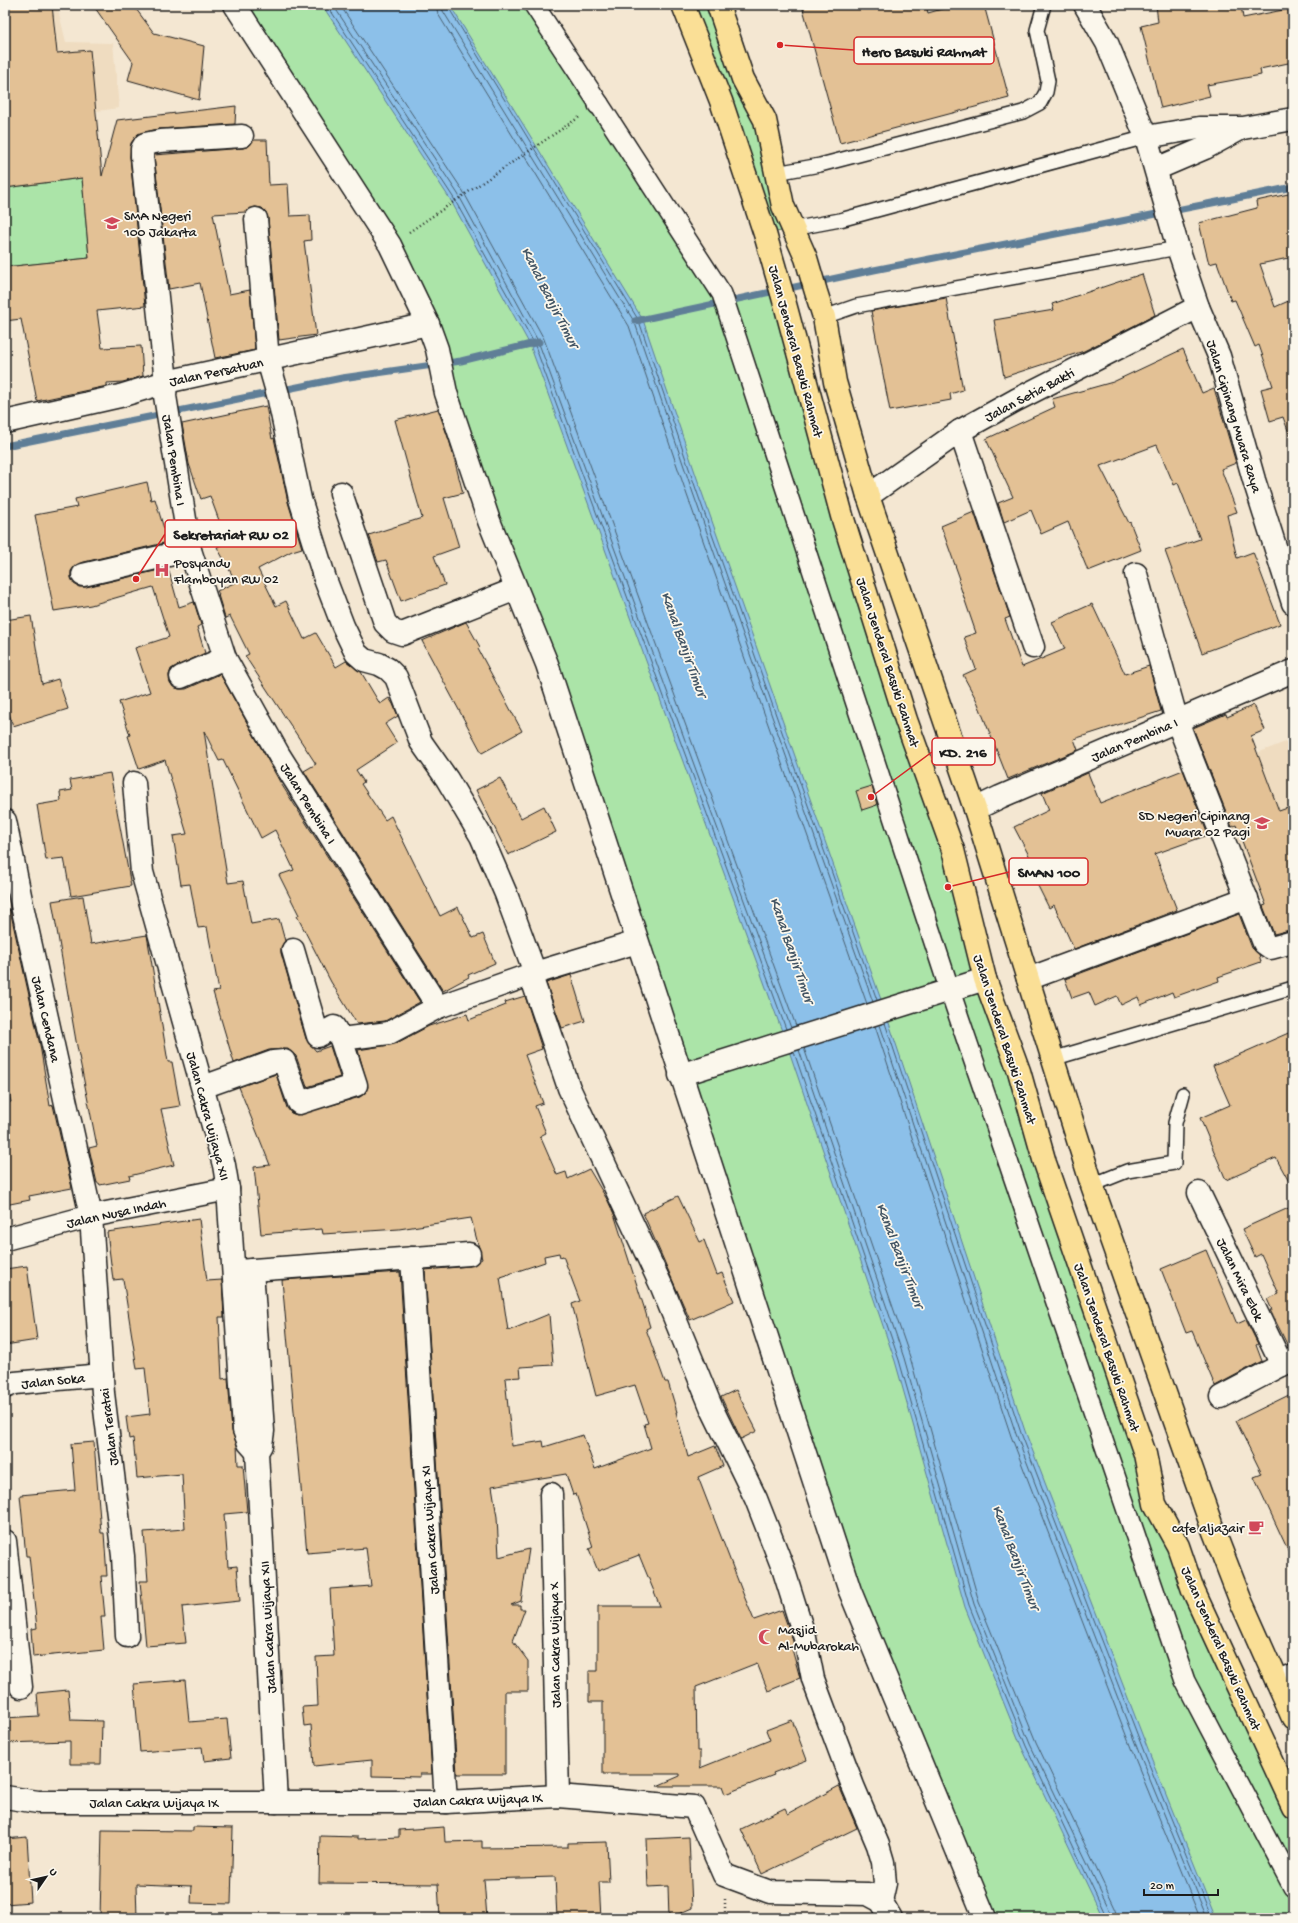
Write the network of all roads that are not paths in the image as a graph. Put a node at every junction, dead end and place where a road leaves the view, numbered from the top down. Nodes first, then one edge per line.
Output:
1 (235, 5) edge
2 (534, 5) edge
3 (683, 5) edge
4 (718, 5) edge
5 (1044, 5) edge
6 (1085, 5) edge
7 (1293, 119) edge
8 (1243, 128) junction
9 (242, 136) dead end
10 (1146, 137) junction
11 (1156, 169) junction
12 (776, 173) junction
13 (256, 219) dead end
14 (792, 229) junction
15 (1178, 248) junction
16 (1198, 308) junction
17 (824, 317) junction
18 (428, 324) junction
19 (273, 377) junction
20 (166, 398) junction
21 (5, 422) edge
22 (960, 431) junction
23 (341, 493) dead end
24 (868, 496) junction
25 (190, 550) junction
26 (1136, 574) dead end
27 (83, 575) dead end
28 (516, 589) junction
29 (1293, 603) edge
30 (1033, 646) dead end
31 (225, 658) junction
32 (1293, 671) edge
33 (181, 677) dead end
34 (1177, 721) junction
35 (134, 783) dead end
36 (975, 809) junction
37 (5, 821) edge
38 (1247, 898) junction
39 (637, 942) junction
40 (1293, 942) edge
41 (293, 950) dead end
42 (533, 974) junction
43 (985, 979) junction
44 (1028, 979) junction
45 (1293, 988) edge
46 (950, 991) junction
47 (438, 1007) junction
48 (341, 1039) junction
49 (1052, 1059) junction
50 (688, 1073) junction
51 (203, 1087) junction
52 (1183, 1094) dead end
53 (1092, 1184) junction
54 (228, 1189) junction
55 (1200, 1193) dead end
56 (91, 1216) junction
57 (5, 1239) edge
58 (469, 1254) dead end
59 (412, 1258) junction
60 (243, 1271) junction
61 (1288, 1362) edge
62 (102, 1375) junction
63 (5, 1387) edge
64 (1221, 1397) dead end
65 (551, 1494) dead end
66 (5, 1541) edge
67 (8, 1597) edge
68 (127, 1636) dead end
69 (1285, 1679) edge
70 (21, 1687) dead end
71 (1293, 1718) edge
72 (558, 1796) junction
73 (5, 1797) edge
74 (276, 1802) junction
75 (446, 1802) junction
76 (1293, 1806) edge
77 (1293, 1888) edge
78 (886, 1909) edge
79 (985, 1918) edge

1 - 18 street
2 - 46 street
3 - 43 main road, Jalan Jenderal Basuki Rahmat
4 - 12 main road, Jalan Jenderal Basuki Rahmat
5 - 12 lane
6 - 10 street, Jalan Cipinang Muara Raya
7 - 8 street
8 - 10 street
8 - 11 street
9 - 20 street, Jalan Pembina I
10 - 11 street, Jalan Cipinang Muara Raya
10 - 14 lane
11 - 15 street, Jalan Cipinang Muara Raya
12 - 14 main road, Jalan Jenderal Basuki Rahmat
13 - 19 street
14 - 17 main road, Jalan Jenderal Basuki Rahmat
15 - 16 street, Jalan Cipinang Muara Raya
15 - 17 lane
16 - 22 street, Jalan Setia Bakti
16 - 29 street, Jalan Cipinang Muara Raya
17 - 24 main road, Jalan Jenderal Basuki Rahmat
18 - 19 street, Jalan Persatuan
18 - 28 street
19 - 20 street, Jalan Persatuan
19 - 42 street
20 - 21 street, Jalan Persatuan
20 - 25 street, Jalan Pembina I
22 - 24 street, Jalan Setia Bakti
22 - 30 street
23 - 28 street
24 - 36 main road, Jalan Jenderal Basuki Rahmat
25 - 27 street
25 - 31 street, Jalan Pembina I
26 - 34 street
28 - 39 street
31 - 33 street
31 - 47 street, Jalan Pembina I
32 - 34 street, Jalan Pembina I
34 - 36 street, Jalan Pembina I
34 - 38 street
35 - 51 street, Jalan Cakra Wijaya XII
36 - 44 main road, Jalan Jenderal Basuki Rahmat
37 - 56 street, Jalan Cendana
38 - 40 street
38 - 44 street
39 - 42 street
39 - 50 street
41 - 48 street
42 - 47 street
42 - 78 street
43 - 46 street
43 - 76 main road, Jalan Jenderal Basuki Rahmat
44 - 49 main road, Jalan Jenderal Basuki Rahmat
45 - 49 lane
46 - 50 street
46 - 77 street
47 - 48 street
48 - 51 street
49 - 53 main road, Jalan Jenderal Basuki Rahmat
50 - 79 street
51 - 54 street, Jalan Cakra Wijaya XII
52 - 53 lane
53 - 69 main road, Jalan Jenderal Basuki Rahmat
54 - 56 street, Jalan Nusa Indah
54 - 60 street, Jalan Cakra Wijaya XII
55 - 61 street, Jalan Mira Elok
56 - 57 street, Jalan Nusa Indah
56 - 62 street, Jalan Teratai
58 - 59 street
59 - 60 street
59 - 75 street, Jalan Cakra Wijaya XI
60 - 74 street, Jalan Cakra Wijaya XII
61 - 64 street, Jalan Mira Elok
62 - 63 street, Jalan Soka
62 - 68 street, Jalan Teratai
65 - 72 street, Jalan Cakra Wijaya X
66 - 67 street
67 - 70 street
69 - 71 main road, Jalan Jenderal Basuki Rahmat
72 - 75 street, Jalan Cakra Wijaya IX
72 - 78 street, Jalan Cakra Wijaya IX
73 - 74 street, Jalan Cakra Wijaya IX
74 - 75 street, Jalan Cakra Wijaya IX

